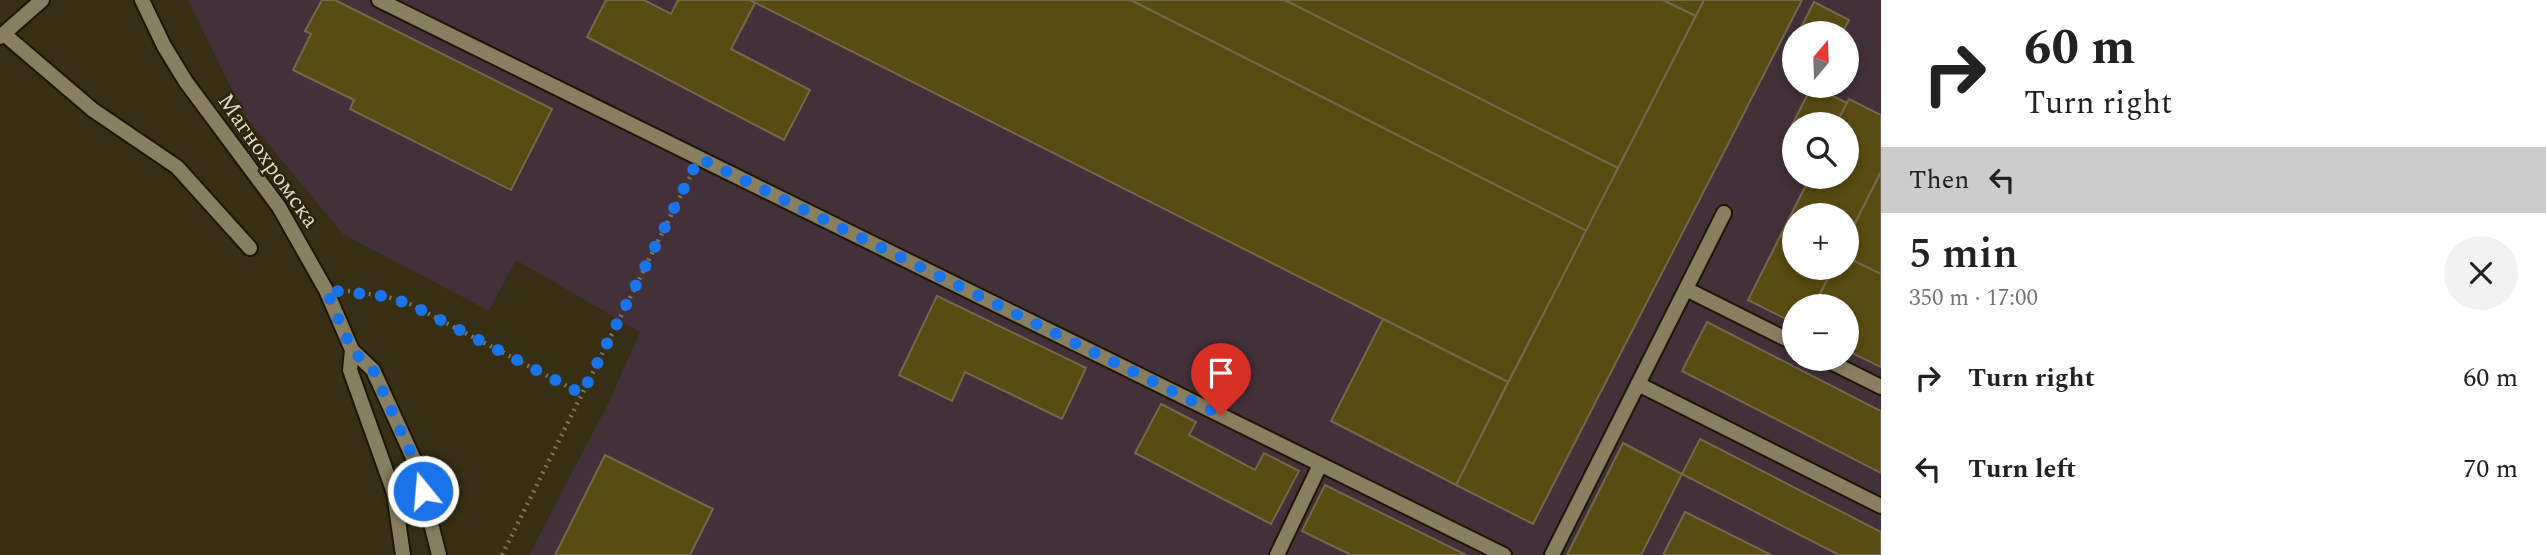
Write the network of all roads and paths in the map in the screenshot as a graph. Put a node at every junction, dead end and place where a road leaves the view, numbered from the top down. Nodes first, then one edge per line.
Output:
1 (42, 0) edge
2 (142, 0) edge
3 (379, 0) edge
4 (2, 36) edge
5 (699, 158) junction
6 (1724, 213) dead end
7 (250, 248) dead end
8 (1686, 289) junction
9 (326, 290) junction
10 (1782, 337) edge
11 (352, 350) junction
12 (1849, 371) edge
13 (1638, 384) junction
14 (1881, 387) edge
15 (582, 394) junction
16 (1320, 464) junction
17 (1881, 506) edge
18 (403, 555) edge
19 (439, 555) edge
20 (502, 555) edge
21 (1277, 555) edge
22 (1504, 555) edge
23 (1552, 555) edge

1 - 4 street
2 - 9 street, Магнохромска
3 - 5 street
4 - 7 street
5 - 15 path
5 - 16 street
6 - 8 street
8 - 10 street
8 - 13 street
9 - 11 street, Магнохромска
9 - 15 path
11 - 18 street, Магнохромска
11 - 19 street, Магнохромска
12 - 14 street
13 - 17 street
13 - 23 street
15 - 20 path
16 - 21 street
16 - 22 street

